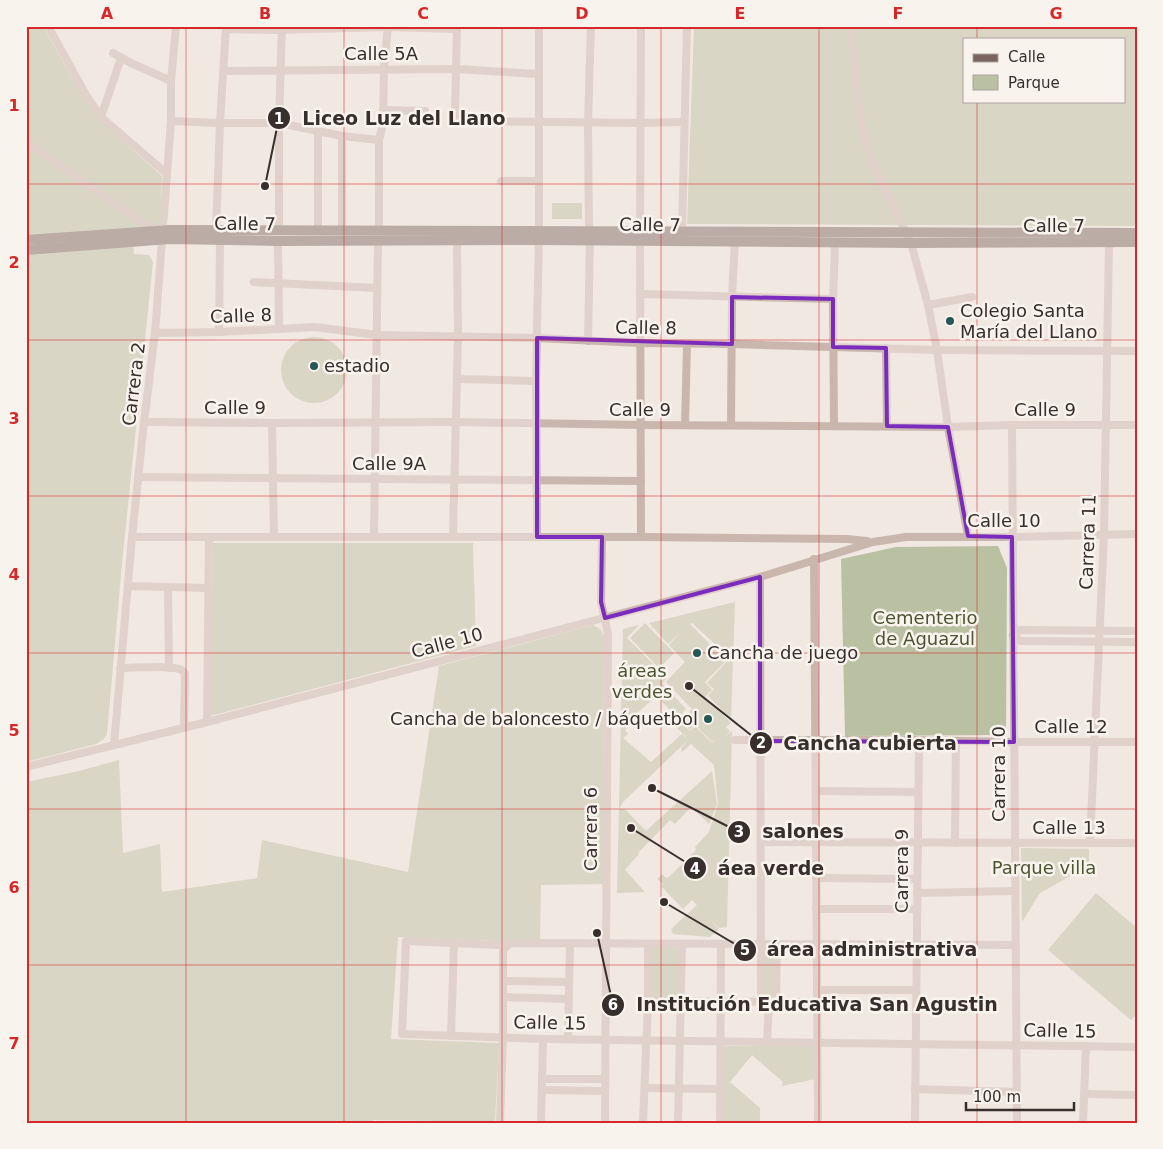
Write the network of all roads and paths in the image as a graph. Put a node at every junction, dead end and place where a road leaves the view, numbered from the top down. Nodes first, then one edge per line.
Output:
1 (48, 26) edge
2 (176, 26) edge
3 (539, 26) edge
4 (591, 26) edge
5 (641, 26) edge
6 (687, 26) edge
7 (850, 26) edge
8 (388, 27) edge
9 (226, 28) edge
10 (282, 28) edge
11 (457, 28) edge
12 (113, 53) dead end
13 (121, 58) junction
14 (384, 68) junction
15 (456, 69) junction
16 (224, 70) junction
17 (280, 70) junction
18 (538, 74) junction
19 (171, 81) junction
20 (383, 110) junction
21 (425, 111) dead end
22 (101, 117) junction
23 (171, 120) junction
24 (538, 122) junction
25 (684, 122) junction
26 (220, 123) junction
27 (279, 123) junction
28 (588, 123) junction
29 (640, 123) junction
30 (318, 132) junction
31 (342, 136) junction
32 (379, 140) junction
33 (26, 142) edge
34 (166, 174) junction
35 (501, 181) dead end
36 (538, 181) junction
37 (318, 230) junction
38 (342, 230) junction
39 (682, 231) junction
40 (906, 233) junction
41 (1137, 234) edge
42 (162, 235) junction
43 (218, 235) junction
44 (539, 235) junction
45 (590, 235) junction
46 (279, 236) junction
47 (378, 236) junction
48 (640, 236) junction
49 (26, 240) edge
50 (457, 240) junction
51 (736, 241) junction
52 (834, 242) junction
53 (1109, 242) junction
54 (1137, 242) edge
55 (911, 243) junction
56 (26, 250) edge
57 (254, 282) dead end
58 (278, 283) junction
59 (378, 288) junction
60 (640, 294) junction
61 (732, 297) junction
62 (972, 297) dead end
63 (832, 298) junction
64 (928, 305) junction
65 (279, 329) junction
66 (219, 332) junction
67 (155, 333) junction
68 (377, 335) junction
69 (458, 336) junction
70 (537, 338) junction
71 (588, 341) junction
72 (639, 343) junction
73 (687, 344) junction
74 (732, 344) junction
75 (833, 347) junction
76 (886, 348) junction
77 (937, 350) junction
78 (1108, 350) junction
79 (1137, 351) edge
80 (457, 380) junction
81 (536, 381) junction
82 (144, 422) junction
83 (376, 422) junction
84 (456, 422) junction
85 (272, 423) junction
86 (536, 424) junction
87 (641, 425) junction
88 (685, 425) junction
89 (1012, 425) junction
90 (1107, 425) junction
91 (731, 426) junction
92 (834, 426) junction
93 (887, 426) junction
94 (1137, 426) edge
95 (948, 427) junction
96 (138, 477) junction
97 (273, 477) junction
98 (455, 479) junction
99 (374, 480) junction
100 (536, 481) junction
101 (641, 481) junction
102 (1104, 534) junction
103 (1137, 534) edge
104 (968, 536) junction
105 (132, 537) junction
106 (209, 537) junction
107 (274, 537) junction
108 (374, 537) junction
109 (453, 537) junction
110 (537, 537) junction
111 (602, 537) junction
112 (641, 537) junction
113 (1012, 537) junction
114 (873, 542) junction
115 (814, 559) junction
116 (760, 577) junction
117 (128, 586) junction
118 (168, 587) junction
119 (208, 588) junction
120 (604, 618) junction
121 (1099, 630) junction
122 (1137, 631) edge
123 (1013, 635) junction
124 (1098, 642) junction
125 (1137, 642) edge
126 (120, 668) junction
127 (169, 668) junction
128 (206, 722) junction
129 (184, 728) junction
130 (735, 740) dead end
131 (816, 740) junction
132 (919, 740) junction
133 (760, 741) junction
134 (956, 741) junction
135 (1014, 742) junction
136 (1094, 742) junction
137 (1137, 742) edge
138 (114, 745) junction
139 (26, 767) edge
140 (816, 791) junction
141 (918, 792) junction
142 (761, 842) junction
143 (816, 842) junction
144 (918, 843) junction
145 (955, 843) junction
146 (1015, 843) junction
147 (1090, 843) junction
148 (1137, 843) edge
149 (816, 878) junction
150 (917, 878) junction
151 (1015, 891) junction
152 (917, 893) junction
153 (816, 909) junction
154 (917, 909) junction
155 (454, 943) junction
156 (510, 944) junction
157 (570, 944) junction
158 (606, 944) junction
159 (648, 944) junction
160 (682, 944) junction
161 (721, 944) junction
162 (761, 944) junction
163 (777, 944) junction
164 (816, 944) junction
165 (917, 945) junction
166 (1016, 945) junction
167 (504, 981) junction
168 (569, 982) junction
169 (817, 990) junction
170 (916, 990) junction
171 (504, 997) junction
172 (568, 1000) junction
173 (648, 1001) junction
174 (682, 1001) junction
175 (721, 1001) junction
176 (769, 1002) junction
177 (817, 1002) junction
178 (450, 1036) junction
179 (503, 1038) junction
180 (543, 1039) junction
181 (568, 1039) junction
182 (606, 1040) junction
183 (647, 1040) junction
184 (681, 1041) junction
185 (721, 1041) junction
186 (767, 1042) junction
187 (817, 1042) junction
188 (916, 1044) junction
189 (1017, 1045) junction
190 (1086, 1046) junction
191 (1137, 1046) edge
192 (542, 1079) junction
193 (605, 1079) junction
194 (645, 1088) junction
195 (678, 1088) junction
196 (720, 1089) junction
197 (915, 1089) junction
198 (542, 1090) junction
199 (605, 1091) junction
200 (1017, 1092) junction
201 (1084, 1094) junction
202 (1137, 1094) edge
203 (500, 1123) edge
204 (540, 1123) edge
205 (605, 1123) edge
206 (643, 1123) edge
207 (678, 1123) edge
208 (720, 1123) edge
209 (818, 1123) edge
210 (915, 1123) edge
211 (1017, 1123) edge
212 (1083, 1123) edge

1 - 22 street
2 - 19 street, Carrera 2
3 - 18 street
4 - 28 street
5 - 29 street
6 - 25 street
7 - 40 street
8 - 10 street
8 - 11 street
8 - 14 street
9 - 10 street
9 - 16 street
10 - 17 street
11 - 15 street
12 - 13 street
13 - 19 street
13 - 22 street
14 - 15 street, Calle 5A
14 - 17 street, Calle 5A
14 - 20 street
15 - 18 street, Calle 5A
15 - 24 street
16 - 17 street, Calle 5A
16 - 26 street
17 - 27 street
18 - 24 street
19 - 23 street, Carrera 2
20 - 21 street
20 - 32 street
22 - 34 street
23 - 26 street
23 - 34 street, Carrera 2
24 - 28 street
24 - 36 street
25 - 29 street
25 - 39 street
26 - 27 street
26 - 43 street
27 - 30 street
27 - 46 street
28 - 29 street
28 - 45 street
29 - 48 street
30 - 31 street
30 - 37 street
31 - 32 street
31 - 38 street
32 - 47 street
33 - 42 street
34 - 42 street, Carrera 2
35 - 36 street
36 - 44 street
37 - 38 main road, Calle 7
37 - 46 main road, Calle 7
38 - 47 main road, Calle 7
39 - 40 main road, Calle 7
39 - 48 main road, Calle 7
40 - 41 main road, Calle 7
40 - 55 street
42 - 43 main road, Calle 7
42 - 49 main road
42 - 56 main road
42 - 67 street, Carrera 2
43 - 46 main road, Calle 7
43 - 66 street
44 - 45 main road, Calle 7
44 - 47 main road, Calle 7
44 - 50 main road, Calle 7
44 - 70 street
45 - 48 main road, Calle 7
45 - 71 street
46 - 47 main road, Calle 7
46 - 58 street
47 - 50 main road, Calle 7
47 - 59 street
48 - 51 main road, Calle 7
48 - 60 street
50 - 69 street
51 - 52 main road, Calle 7
51 - 61 street
52 - 55 main road, Calle 7
52 - 63 street
53 - 54 main road, Calle 7
53 - 55 main road, Calle 7
53 - 78 street, Carrera 11
55 - 64 street
57 - 58 street
58 - 59 street
58 - 65 street
59 - 68 street
60 - 61 street
60 - 72 street
61 - 63 street
61 - 74 street
62 - 64 street
63 - 75 street
64 - 77 street
65 - 66 street, Calle 8
65 - 68 street, Calle 8
66 - 67 street, Calle 8
67 - 82 street, Carrera 2
68 - 69 street, Calle 8
68 - 83 street
69 - 70 street, Calle 8
69 - 80 street
70 - 71 street, Calle 8
70 - 81 street
71 - 72 street, Calle 8
72 - 73 street, Calle 8
72 - 87 street
73 - 74 street, Calle 8
73 - 88 street
74 - 75 street, Calle 8
74 - 91 street
75 - 76 street, Calle 8
75 - 92 street
76 - 77 street, Calle 8
76 - 93 street
77 - 78 street, Calle 8
77 - 95 street
78 - 79 street, Calle 8
78 - 90 street, Carrera 11
80 - 81 street
80 - 84 street
81 - 86 street
82 - 85 street, Calle 9
82 - 96 street, Carrera 2
83 - 84 street, Calle 9
83 - 85 street, Calle 9
83 - 99 street
84 - 86 street, Calle 9
84 - 98 street
85 - 97 street
86 - 87 street, Calle 9
86 - 100 street
87 - 88 street, Calle 9
87 - 101 street
88 - 91 street, Calle 9
89 - 90 street, Calle 9
89 - 95 street, Calle 9
89 - 113 street, Carrera 10
90 - 94 street, Calle 9
90 - 102 street, Carrera 11
91 - 92 street, Calle 9
92 - 93 street, Calle 9
93 - 95 street, Calle 9
95 - 104 street
96 - 97 street, Calle 9A
96 - 105 street, Carrera 2
97 - 99 street, Calle 9A
97 - 107 street
98 - 99 street, Calle 9A
98 - 100 street, Calle 9A
98 - 109 street
99 - 108 street
100 - 101 street, Calle 9A
100 - 110 street
101 - 112 street
102 - 103 street, Calle 10
102 - 113 street, Calle 10
102 - 121 street, Carrera 11
104 - 113 street, Calle 10
104 - 114 street, Calle 10
105 - 106 street, Calle 10
105 - 117 street, Carrera 2
106 - 107 street, Calle 10
106 - 119 street
107 - 108 street, Calle 10
108 - 109 street, Calle 10
109 - 110 street, Calle 10
110 - 111 street, Calle 10
111 - 112 street, Calle 10
111 - 120 street, Carrera 6
112 - 114 street, Calle 10
113 - 123 street, Carrera 10
114 - 115 street, Calle 10
115 - 116 street, Calle 10
115 - 131 street
116 - 120 street, Calle 10
116 - 133 street
117 - 118 street
117 - 126 street, Carrera 2
118 - 119 street
118 - 127 street
119 - 128 street
120 - 128 street, Calle 10
120 - 158 street, Carrera 6
121 - 122 street
121 - 123 street
121 - 124 street, Carrera 11
123 - 124 street
123 - 135 street, Carrera 10
124 - 125 street
124 - 136 street, Carrera 11
126 - 127 street
126 - 138 street, Carrera 2
127 - 129 street
128 - 129 street, Calle 10
129 - 138 street, Calle 10
130 - 133 street, Calle 12
131 - 132 street, Calle 12
131 - 133 street, Calle 12
131 - 140 street
132 - 134 street, Calle 12
132 - 141 street, Carrera 9
133 - 142 street
134 - 135 street, Calle 12
134 - 145 street
135 - 136 street, Calle 12
135 - 146 street, Carrera 10
136 - 137 street, Calle 12
136 - 147 street, Carrera 11
138 - 139 street, Calle 10
140 - 141 street
140 - 143 street
141 - 144 street, Carrera 9
142 - 143 street, Calle 13
142 - 162 street
143 - 144 street, Calle 13
143 - 149 street
144 - 145 street, Calle 13
144 - 150 street, Carrera 9
145 - 146 street, Calle 13
146 - 147 street, Calle 13
146 - 151 street, Carrera 10
147 - 148 street, Calle 13
149 - 150 street
149 - 153 street
150 - 152 street, Carrera 9
151 - 152 street
151 - 166 street, Carrera 10
152 - 154 street, Carrera 9
153 - 154 street
153 - 164 street
154 - 165 street, Carrera 9
155 - 156 street
155 - 178 street
155 - 178 street, Calle 15
156 - 157 street
156 - 167 street
157 - 158 street
157 - 168 street
158 - 159 street
158 - 182 street, Carrera 6
159 - 160 street
159 - 173 street
160 - 161 street
160 - 174 street
161 - 162 street
161 - 175 street
162 - 163 street
162 - 176 street
163 - 164 street
163 - 176 street
164 - 165 street
164 - 169 street
165 - 166 street
165 - 170 street, Carrera 9
166 - 189 street, Carrera 10
167 - 168 street
167 - 171 street
168 - 172 street
169 - 170 street
169 - 177 street
170 - 188 street, Carrera 9
171 - 172 street, Calle 15
171 - 179 street
172 - 181 street
173 - 174 street
173 - 183 street
174 - 175 street
174 - 184 street
175 - 176 street
175 - 185 street
176 - 177 street
176 - 186 street
177 - 187 street
178 - 179 street, Calle 15
179 - 180 street, Calle 15
179 - 203 street
180 - 181 street, Calle 15
180 - 192 street
181 - 182 street, Calle 15
182 - 183 street, Calle 15
182 - 193 street, Carrera 6
183 - 184 street, Calle 15
183 - 194 street
184 - 185 street, Calle 15
184 - 195 street
185 - 186 street, Calle 15
185 - 196 street
186 - 187 street, Calle 15
187 - 188 street, Calle 15
187 - 209 street
188 - 189 street, Calle 15
188 - 197 street, Carrera 9
189 - 190 street, Calle 15
189 - 200 street, Carrera 10
190 - 191 street, Calle 15
190 - 201 street
192 - 193 street
192 - 198 street
193 - 199 street, Carrera 6
194 - 195 street
194 - 206 street
195 - 196 street
195 - 207 street
196 - 208 street
197 - 200 street
197 - 210 street, Carrera 9
198 - 199 street
198 - 204 street
199 - 205 street, Carrera 6
200 - 211 street, Carrera 10
201 - 202 street
201 - 212 street

